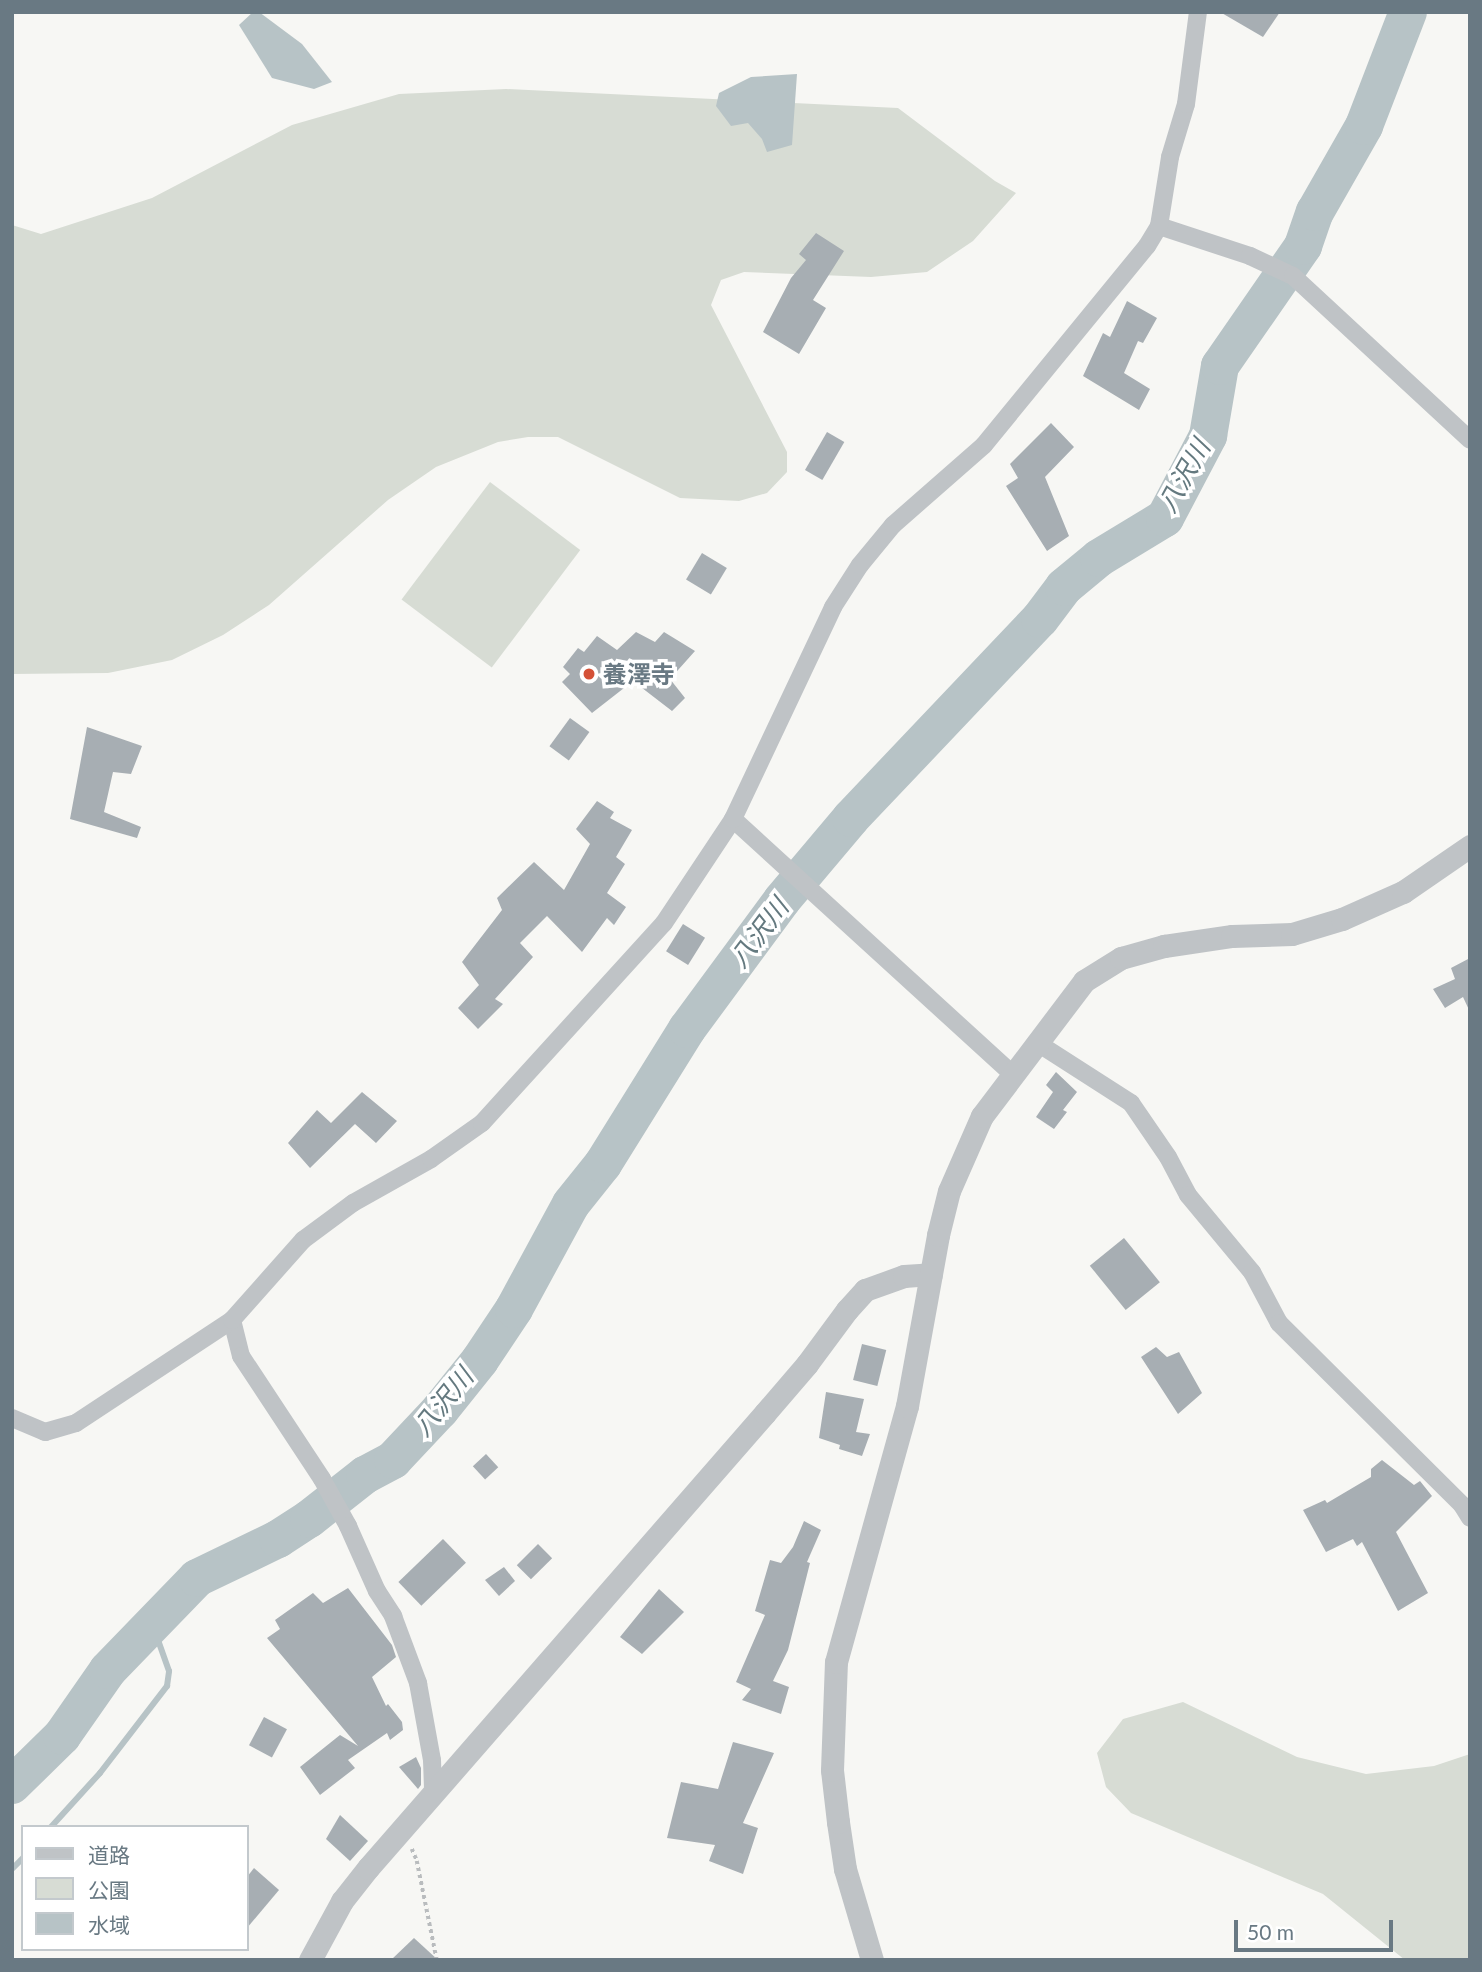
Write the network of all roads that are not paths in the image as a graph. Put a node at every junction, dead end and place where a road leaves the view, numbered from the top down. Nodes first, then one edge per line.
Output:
1 (1198, 12) edge
2 (1158, 226) junction
3 (1470, 440) edge
4 (733, 819) junction
5 (1470, 846) edge
6 (1036, 1042) junction
7 (1012, 1074) junction
8 (931, 1274) junction
9 (232, 1320) junction
10 (12, 1418) edge
11 (1470, 1518) edge
12 (433, 1792) junction
13 (310, 1960) edge
14 (872, 1960) edge

1 - 2 street
2 - 3 street
2 - 4 street
4 - 7 street
4 - 9 street
5 - 6 street
6 - 7 street
6 - 11 street
7 - 8 street
8 - 12 street
8 - 14 street
9 - 10 street
9 - 12 street
12 - 13 street

